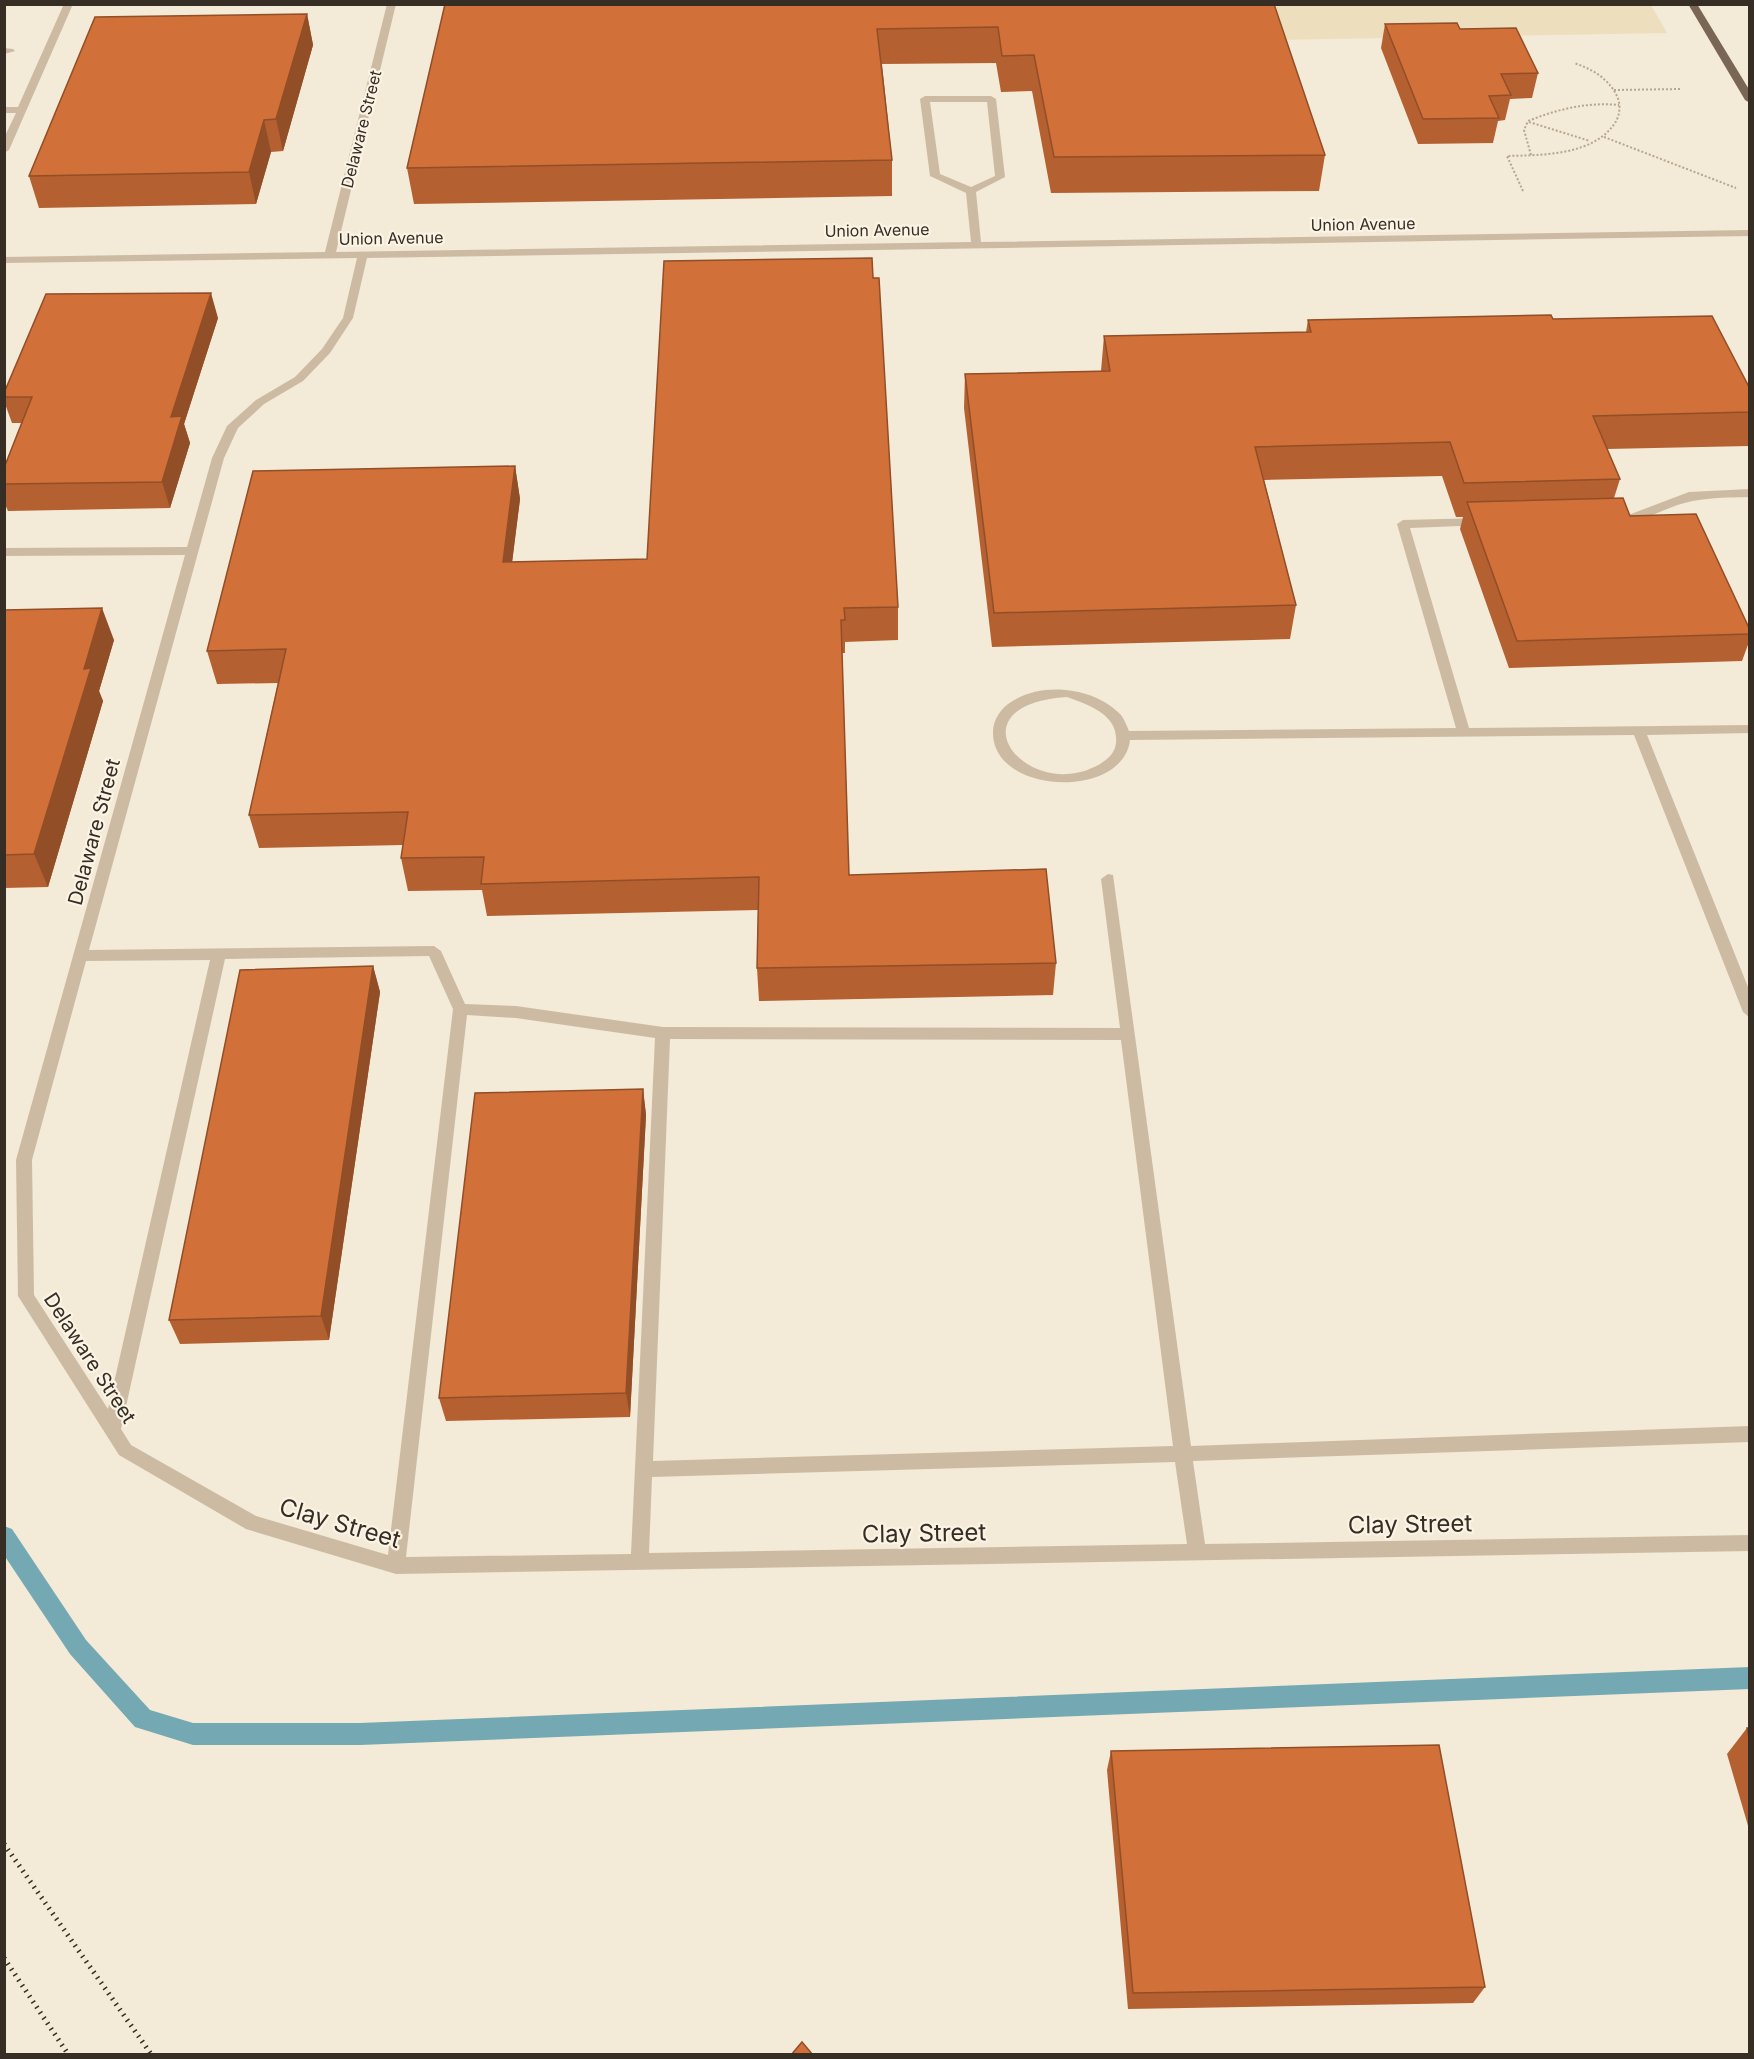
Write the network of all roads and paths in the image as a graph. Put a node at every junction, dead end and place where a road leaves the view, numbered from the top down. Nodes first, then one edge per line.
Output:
1 (69, 4) edge
2 (392, 4) edge
3 (1692, 4) edge
4 (1574, 63) dead end
5 (1681, 89) dead end
6 (1614, 90) junction
7 (1749, 100) edge
8 (1619, 105) junction
9 (4, 110) edge
10 (22, 110) junction
11 (1528, 121) junction
12 (1604, 137) junction
13 (1591, 142) junction
14 (4, 150) edge
15 (1532, 155) junction
16 (1736, 188) dead end
17 (970, 191) junction
18 (1523, 191) dead end
19 (1749, 233) edge
20 (976, 244) junction
21 (330, 254) junction
22 (363, 254) junction
23 (4, 260) edge
24 (1749, 494) edge
25 (1610, 519) edge
26 (1495, 521) edge
27 (193, 551) junction
28 (4, 552) edge
29 (1749, 729) edge
30 (1639, 730) junction
31 (1464, 732) junction
32 (1124, 736) junction
33 (1108, 879) dead end
34 (219, 954) junction
35 (81, 956) junction
36 (460, 1009) junction
37 (1749, 1012) edge
38 (663, 1033) junction
39 (1128, 1034) junction
40 (112, 1430) junction
41 (1749, 1434) edge
42 (125, 1450) joint
43 (1183, 1454) junction
44 (644, 1469) junction
45 (1749, 1543) edge
46 (1197, 1552) junction
47 (640, 1561) junction
48 (396, 1566) junction

1 - 10 street
2 - 21 street, Delaware Street
3 - 7 main road
4 - 6 path
5 - 6 path
6 - 8 path
8 - 11 path
8 - 12 path
9 - 10 street
10 - 14 street
11 - 13 path
11 - 15 path
12 - 13 path
12 - 16 path
13 - 15 path
15 - 18 path
17 - 17 street
17 - 20 street
19 - 20 street, Union Avenue
20 - 22 street, Union Avenue
21 - 22 street, Union Avenue
21 - 23 street, Union Avenue
22 - 27 street, Delaware Street
24 - 25 street
26 - 31 street
27 - 28 street
27 - 35 street, Delaware Street
29 - 30 street
30 - 31 street
30 - 37 street
31 - 32 street
32 - 32 street
33 - 39 street
34 - 35 street
34 - 36 street
34 - 40 street
35 - 40 street, Delaware Street
36 - 38 street
36 - 48 street
38 - 39 street
38 - 44 street
39 - 43 street
40 - 42 street, Delaware Street
41 - 43 street
42 - 48 street, Clay Street
43 - 44 street
43 - 46 street
44 - 47 street
45 - 46 street, Clay Street
46 - 47 street, Clay Street
47 - 48 street, Clay Street

